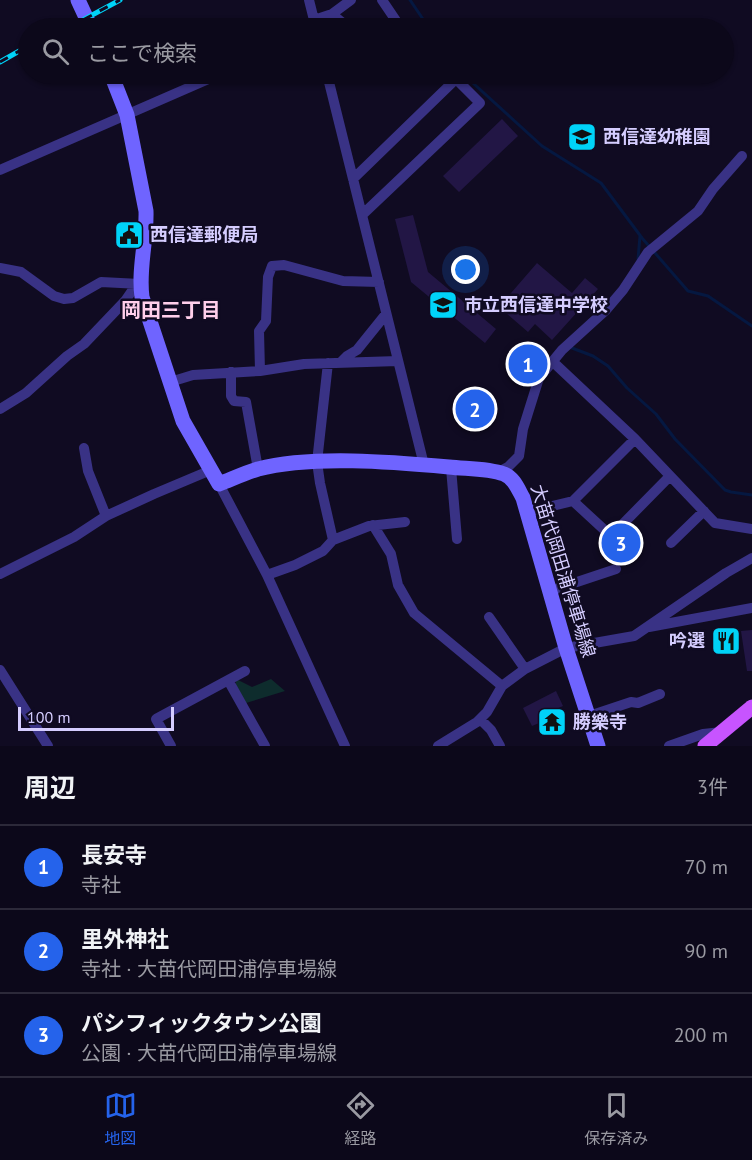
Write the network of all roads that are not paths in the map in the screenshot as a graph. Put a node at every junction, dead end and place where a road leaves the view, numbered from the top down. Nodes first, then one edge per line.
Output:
1 (78, 0) edge
2 (309, 0) edge
3 (351, 0) edge
4 (382, 0) edge
5 (332, 14) junction
6 (87, 18) edge
7 (314, 18) edge
8 (325, 18) edge
9 (337, 18) edge
10 (394, 18) edge
11 (115, 84) edge
12 (197, 84) edge
13 (329, 84) edge
14 (452, 84) edge
15 (460, 84) edge
16 (127, 115) junction
17 (742, 156) dead end
18 (0, 170) edge
19 (353, 179) junction
20 (362, 215) junction
21 (0, 268) edge
22 (379, 282) junction
23 (138, 285) junction
24 (386, 314) junction
25 (398, 361) junction
26 (552, 361) junction
27 (328, 363) junction
28 (340, 363) junction
29 (260, 371) junction
30 (231, 372) junction
31 (170, 382) junction
32 (0, 409) edge
33 (635, 440) junction
34 (84, 448) dead end
35 (317, 462) junction
36 (424, 465) junction
37 (452, 468) junction
38 (258, 469) junction
39 (211, 470) junction
40 (497, 473) junction
41 (670, 476) junction
42 (219, 484) junction
43 (573, 501) junction
44 (704, 511) junction
45 (527, 512) junction
46 (106, 516) junction
47 (405, 522) dead end
48 (374, 525) junction
49 (752, 530) edge
50 (457, 539) dead end
51 (333, 540) junction
52 (671, 543) dead end
53 (752, 558) edge
54 (616, 569) dead end
55 (0, 574) edge
56 (267, 575) junction
57 (550, 591) junction
58 (752, 608) edge
59 (489, 617) dead end
60 (646, 628) junction
61 (566, 648) junction
62 (525, 669) junction
63 (0, 670) edge
64 (245, 671) dead end
65 (228, 680) junction
66 (502, 686) junction
67 (660, 694) dead end
68 (752, 707) edge
69 (589, 716) junction
70 (480, 719) junction
71 (722, 732) junction
72 (48, 746) edge
73 (171, 746) edge
74 (265, 746) edge
75 (345, 746) edge
76 (438, 746) edge
77 (500, 746) edge
78 (598, 746) edge
79 (669, 746) edge
80 (705, 746) edge

1 - 6 main road
2 - 7 street
3 - 5 street
4 - 10 street
5 - 8 street
5 - 9 street
11 - 16 main road
12 - 16 street
13 - 19 street
14 - 19 street
15 - 20 street
16 - 18 street
16 - 23 main road
17 - 26 street
19 - 20 street
20 - 22 street
21 - 23 street
22 - 24 street
22 - 29 street
23 - 31 main road
23 - 32 street
24 - 25 street
24 - 28 street
25 - 28 street
25 - 36 street
26 - 33 street
26 - 40 street
27 - 28 street
27 - 29 street
27 - 35 street
29 - 30 street
30 - 31 street
30 - 38 street
31 - 39 main road
33 - 41 street
33 - 43 street
34 - 46 street
35 - 36 main road
35 - 38 main road
35 - 51 street
36 - 37 main road
37 - 40 main road
37 - 50 street
38 - 42 main road
39 - 42 main road
39 - 46 street
40 - 45 main road, 大苗代岡田浦停車場線
41 - 43 street
41 - 44 street
42 - 56 street
43 - 45 street
44 - 49 street
44 - 52 street
45 - 57 main road, 大苗代岡田浦停車場線
46 - 55 street
47 - 48 street
48 - 51 street
48 - 66 street
51 - 56 street
53 - 60 street
54 - 57 street
56 - 75 street
57 - 61 main road, 大苗代岡田浦停車場線
58 - 60 street
59 - 62 street
60 - 61 street
61 - 62 street
61 - 69 main road, 大苗代岡田浦停車場線
62 - 66 street
63 - 72 street
64 - 65 street
65 - 73 street
65 - 74 street
66 - 70 street
67 - 69 street
68 - 71 main road
69 - 78 main road, 大苗代岡田浦停車場線
70 - 76 street
70 - 77 street
71 - 79 street
71 - 80 main road

